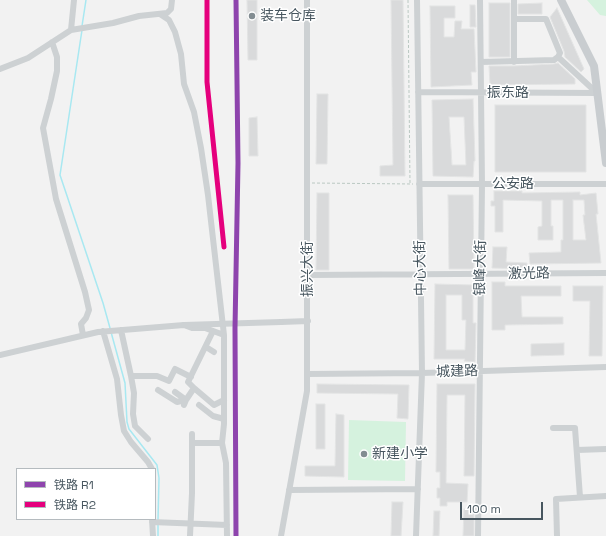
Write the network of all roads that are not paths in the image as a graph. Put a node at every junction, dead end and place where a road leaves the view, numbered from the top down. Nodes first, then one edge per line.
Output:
1 (74, 0) edge
2 (172, 0) edge
3 (307, 0) edge
4 (416, 0) edge
5 (480, 0) edge
6 (514, 0) edge
7 (561, 0) edge
8 (160, 14) junction
9 (514, 19) junction
10 (73, 30) junction
11 (52, 42) junction
12 (558, 57) junction
13 (481, 62) junction
14 (514, 62) junction
15 (0, 69) edge
16 (418, 92) junction
17 (481, 93) junction
18 (597, 93) junction
19 (606, 163) edge
20 (419, 184) junction
21 (482, 184) junction
22 (606, 184) edge
23 (606, 273) edge
24 (308, 275) junction
25 (421, 275) junction
26 (481, 275) junction
27 (308, 321) junction
28 (184, 325) junction
29 (121, 330) junction
30 (108, 331) junction
31 (213, 331) junction
32 (83, 335) junction
33 (224, 335) junction
34 (206, 347) junction
35 (214, 352) dead end
36 (0, 355) edge
37 (606, 367) edge
38 (480, 371) junction
39 (422, 373) junction
40 (307, 374) junction
41 (131, 376) junction
42 (191, 377) junction
43 (194, 388) junction
44 (158, 390) dead end
45 (175, 392) dead end
46 (186, 400) junction
47 (224, 400) junction
48 (194, 401) dead end
49 (199, 405) dead end
50 (224, 419) junction
51 (553, 428) dead end
52 (192, 434) dead end
53 (148, 440) dead end
54 (192, 444) junction
55 (222, 444) junction
56 (606, 449) edge
57 (577, 450) junction
58 (151, 468) edge
59 (418, 489) junction
60 (289, 490) junction
61 (606, 496) edge
62 (580, 497) junction
63 (152, 520) edge
64 (190, 524) junction
65 (227, 525) junction
66 (153, 536) edge
67 (190, 536) edge
68 (227, 536) edge
69 (281, 536) edge
70 (416, 536) edge
71 (478, 536) edge
72 (557, 536) edge

1 - 10 street
2 - 8 street
3 - 24 street, 振兴大街
4 - 16 street, 中心大街
5 - 13 street, 银峰大街
6 - 9 street
7 - 18 main road
8 - 10 street
8 - 33 street
9 - 12 street
9 - 14 street
10 - 11 street
11 - 15 street
11 - 32 street
12 - 14 street
12 - 18 street
13 - 14 street
13 - 17 street, 银峰大街
16 - 17 street, 振东路
16 - 20 street, 中心大街
17 - 18 street, 振东路
17 - 21 street, 银峰大街
18 - 19 main road
20 - 21 street, 公安路
20 - 25 street, 中心大街
21 - 22 street, 公安路
21 - 26 street, 银峰大街
23 - 26 street, 激光路
24 - 25 street, 激光路
24 - 27 street, 振兴大街
25 - 26 street, 激光路
25 - 39 street, 中心大街
26 - 38 street, 银峰大街
27 - 28 street, bridge
27 - 40 street, 振兴大街
28 - 29 street
28 - 31 street
29 - 30 street
29 - 41 street
30 - 32 street
30 - 58 street
31 - 33 street
31 - 34 street
32 - 36 street
33 - 47 street
34 - 35 street
34 - 42 street
37 - 38 street, 城建路
38 - 39 street, 城建路
38 - 71 street, 银峰大街
39 - 40 street, 城建路
39 - 59 street, 中心大街
40 - 60 street, 振兴大街
41 - 42 street
41 - 53 street
42 - 43 street
43 - 46 street
43 - 47 street
44 - 46 street
45 - 46 street
46 - 48 street
47 - 50 street
49 - 50 street
50 - 55 street
51 - 57 street
52 - 54 street
54 - 55 street
54 - 64 street
55 - 65 street
56 - 57 street
57 - 62 street
59 - 60 street
59 - 70 street, 中心大街
60 - 69 street, 振兴大街
61 - 62 street
62 - 72 street
63 - 64 street
63 - 66 street
64 - 65 street
64 - 67 street
65 - 68 street

